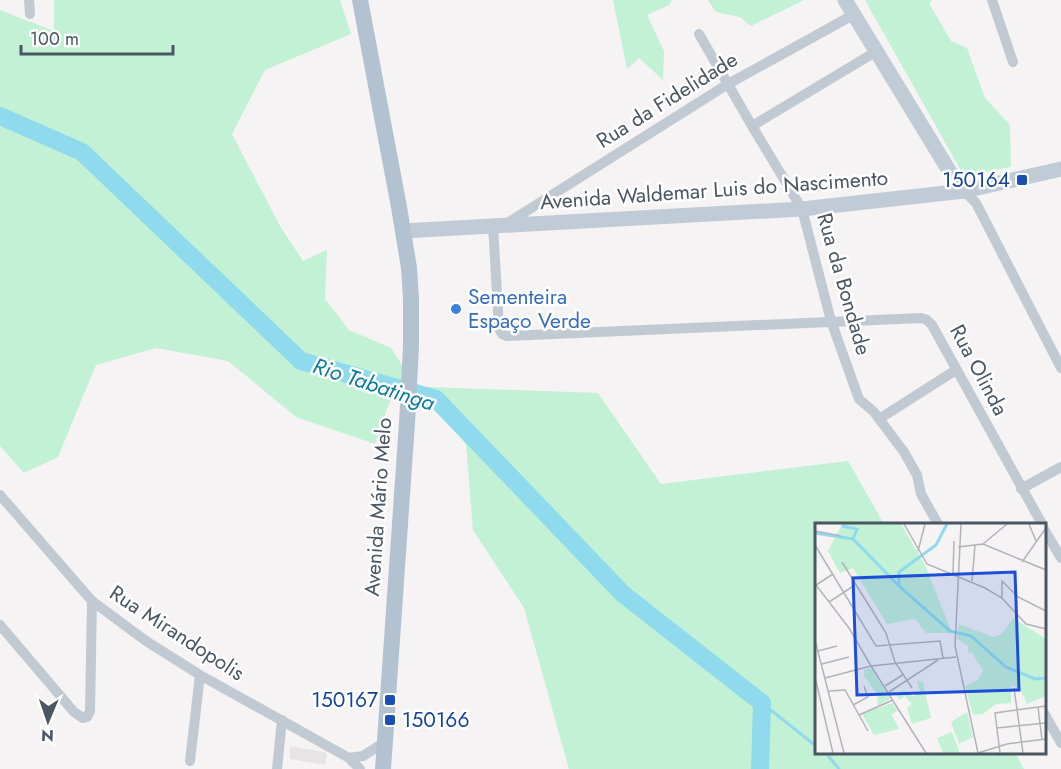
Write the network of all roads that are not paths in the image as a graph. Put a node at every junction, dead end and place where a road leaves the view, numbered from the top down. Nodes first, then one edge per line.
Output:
1 (29, 0) edge
2 (360, 0) edge
3 (845, 0) edge
4 (992, 0) edge
5 (30, 14) dead end
6 (853, 15) junction
7 (699, 34) dead end
8 (877, 51) junction
9 (1013, 62) dead end
10 (728, 84) junction
11 (752, 126) junction
12 (1061, 169) edge
13 (964, 191) junction
14 (802, 209) junction
15 (499, 225) junction
16 (403, 231) junction
17 (831, 321) junction
18 (1061, 368) edge
19 (956, 370) junction
20 (879, 418) junction
21 (1061, 467) edge
22 (1021, 489) junction
23 (0, 495) edge
24 (937, 523) edge
25 (1041, 523) edge
26 (1046, 533) edge
27 (1061, 558) edge
28 (92, 601) junction
29 (106, 612) junction
30 (0, 626) edge
31 (91, 633) junction
32 (200, 675) junction
33 (1046, 717) edge
34 (1061, 718) edge
35 (282, 720) junction
36 (1051, 724) junction
37 (385, 742) junction
38 (1061, 743) edge
39 (349, 758) junction
40 (190, 761) dead end
41 (277, 769) edge
42 (360, 769) edge
43 (383, 769) edge

1 - 5 street
2 - 16 main road, Avenida Mário Melo
3 - 6 main road
4 - 9 street
6 - 8 main road
6 - 10 street, Rua da Fidelidade
7 - 10 street, Rua da Bondade
8 - 11 street
8 - 13 main road
10 - 11 street, Rua da Bondade
10 - 15 street, Rua da Fidelidade
11 - 14 street, Rua da Bondade
12 - 13 main road, Avenida Waldemar Luis do Nascimento
13 - 14 main road, Avenida Waldemar Luis do Nascimento
13 - 18 street
14 - 15 main road, Avenida Waldemar Luis do Nascimento
14 - 17 street, Rua da Bondade
15 - 16 main road, Avenida Waldemar Luis do Nascimento
15 - 17 street
16 - 37 main road, Avenida Mário Melo
17 - 19 street, Rua Olinda
17 - 20 street, Rua da Bondade
19 - 20 street
19 - 22 street, Rua Olinda
20 - 24 street, Rua da Bondade
21 - 22 street
22 - 25 street, Rua Olinda
23 - 28 street, Rua Mirandopolis
26 - 27 street
28 - 29 street, Rua Mirandopolis
28 - 31 street
29 - 31 street
29 - 32 street, Rua Mirandopolis
30 - 31 street
32 - 35 street, Rua Mirandopolis
32 - 40 street
33 - 36 street
34 - 36 street
35 - 39 street, Rua Mirandopolis
35 - 41 street
36 - 38 street
37 - 39 street
37 - 43 main road, Avenida Mário Melo
39 - 42 street, Rua Mirandopolis

